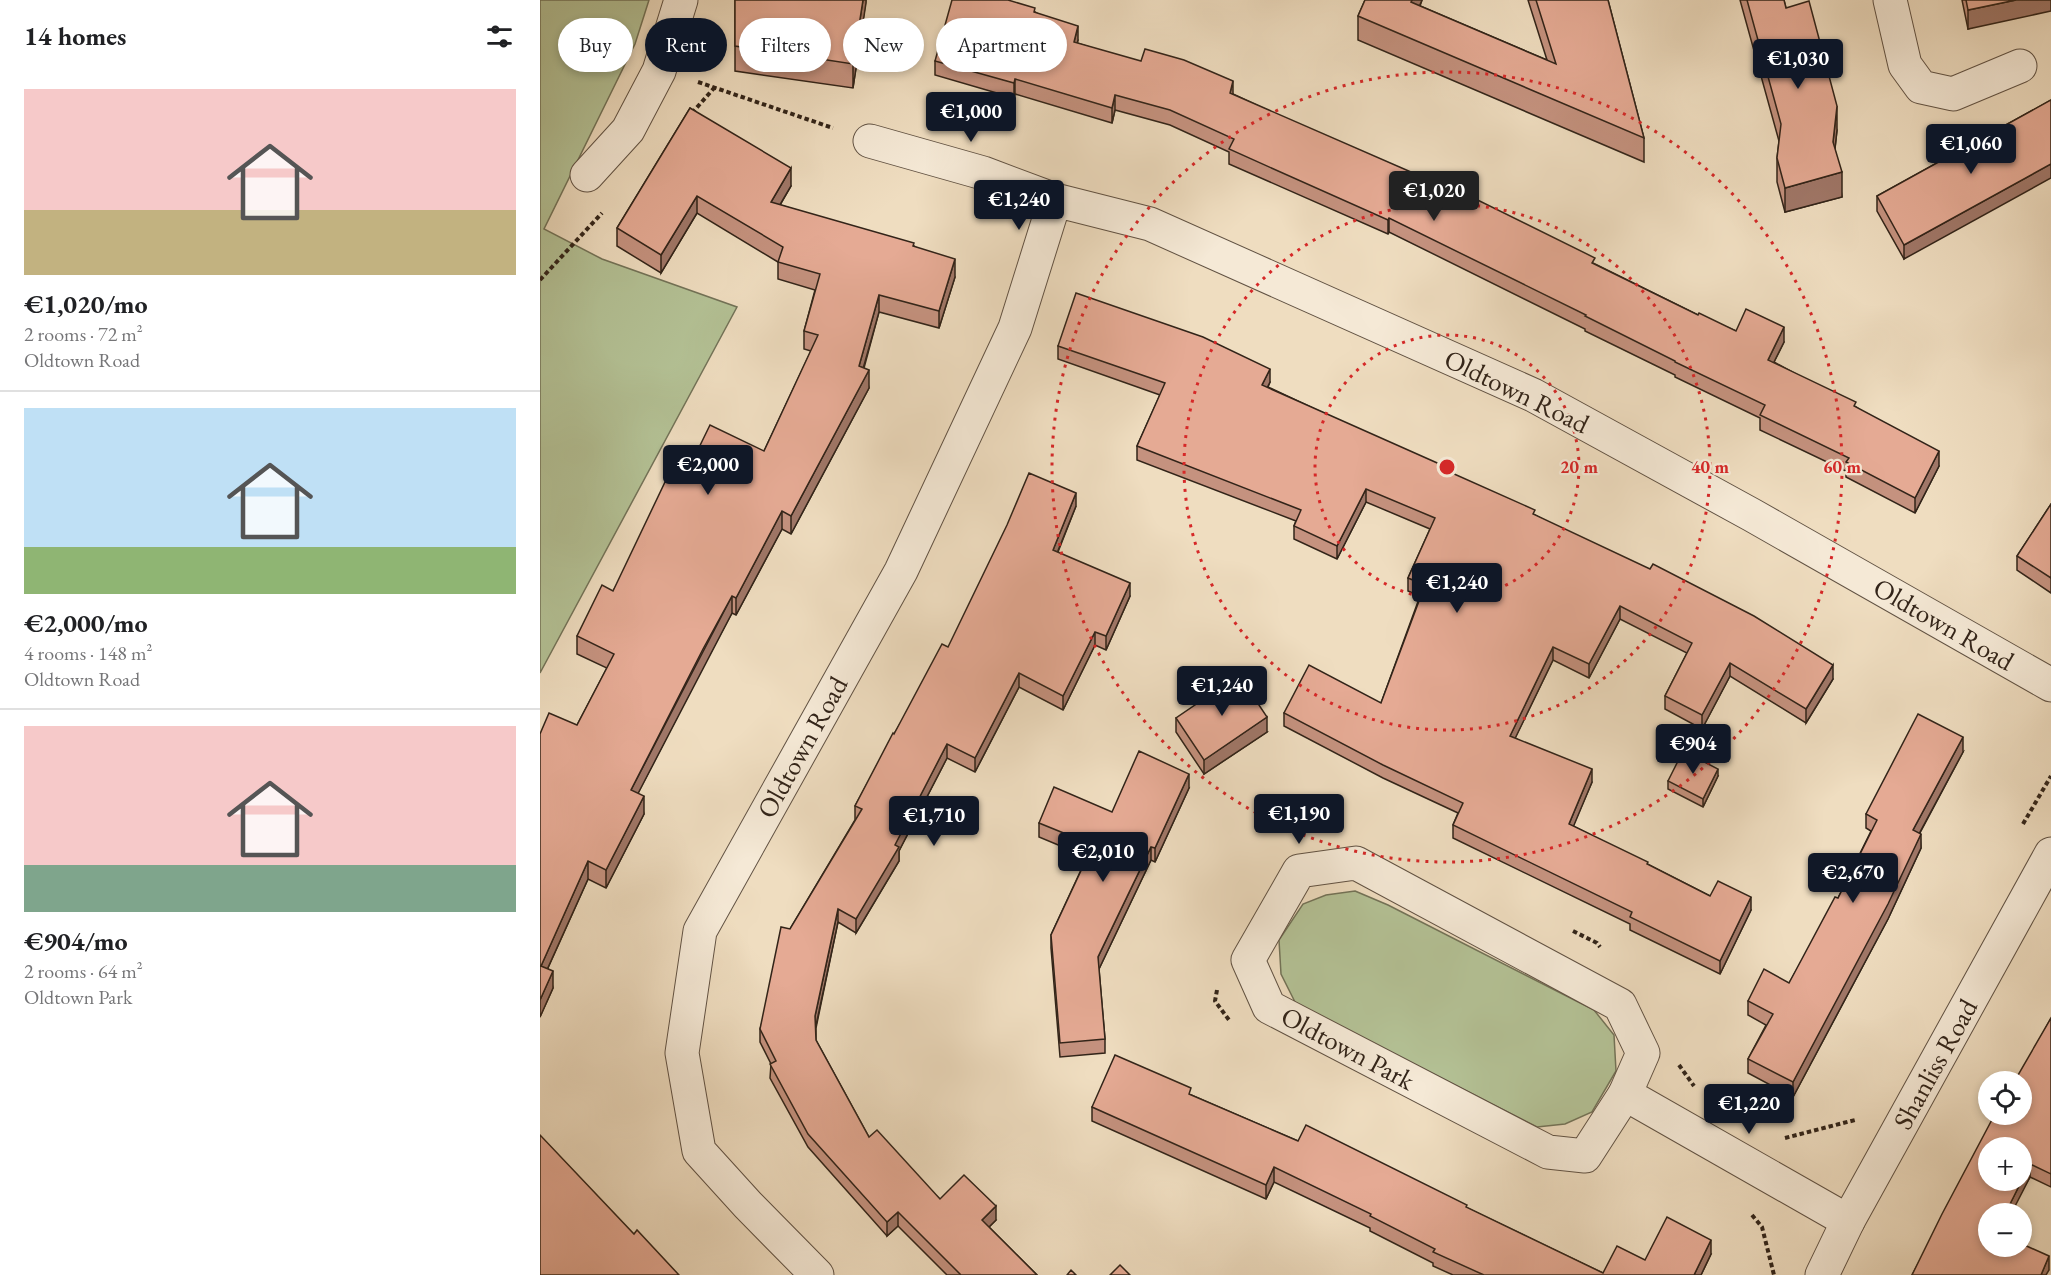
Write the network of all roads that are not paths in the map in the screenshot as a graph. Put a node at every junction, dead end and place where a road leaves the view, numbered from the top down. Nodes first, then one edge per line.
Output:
1 (681, 0) edge
2 (1890, 0) edge
3 (2020, 66) dead end
4 (870, 141) road end
5 (588, 174) dead end
6 (1055, 200) junction
7 (2051, 685) edge
8 (2051, 854) edge
9 (1625, 1094) junction
10 (1848, 1221) junction
11 (817, 1275) edge
12 (1822, 1275) edge

1 - 5 street
2 - 3 street
4 - 6 street, Oldtown Road
6 - 7 street, Oldtown Road
6 - 11 street, Oldtown Road
8 - 10 street, Shanliss Road
9 - 9 street, Oldtown Park
9 - 10 street
10 - 12 street, Shanliss Road

